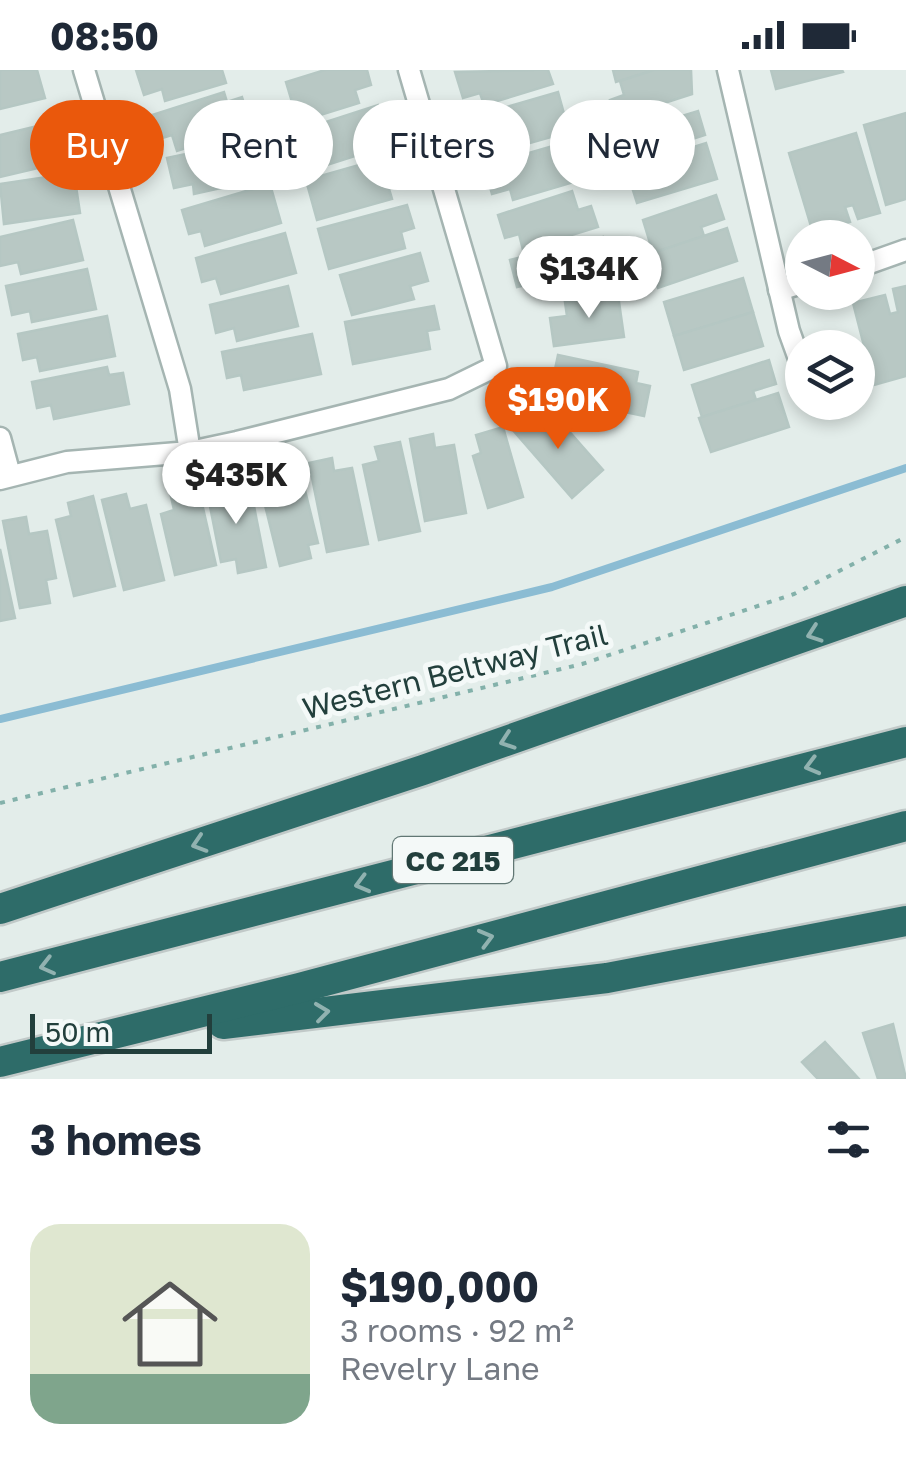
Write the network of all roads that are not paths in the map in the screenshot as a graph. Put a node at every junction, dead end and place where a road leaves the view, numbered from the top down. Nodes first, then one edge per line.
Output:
1 (84, 70) edge
2 (409, 70) edge
3 (728, 70) edge
4 (906, 250) edge
5 (875, 260) edge
6 (785, 288) edge
7 (780, 290) junction
8 (792, 330) edge
9 (0, 438) edge
10 (190, 452) junction
11 (5, 477) edge
12 (906, 601) edge
13 (906, 742) edge
14 (906, 826) edge
15 (0, 910) edge
16 (906, 921) edge
17 (0, 977) edge
18 (86, 1040) junction
19 (0, 1062) edge

1 - 10 street
2 - 10 street
3 - 7 street
4 - 5 street
6 - 7 street
7 - 8 street
9 - 11 street
10 - 11 street
12 -> 15 highway
13 -> 17 highway, CC 215
18 -> 14 highway
18 -> 16 highway
18 - 19 highway

